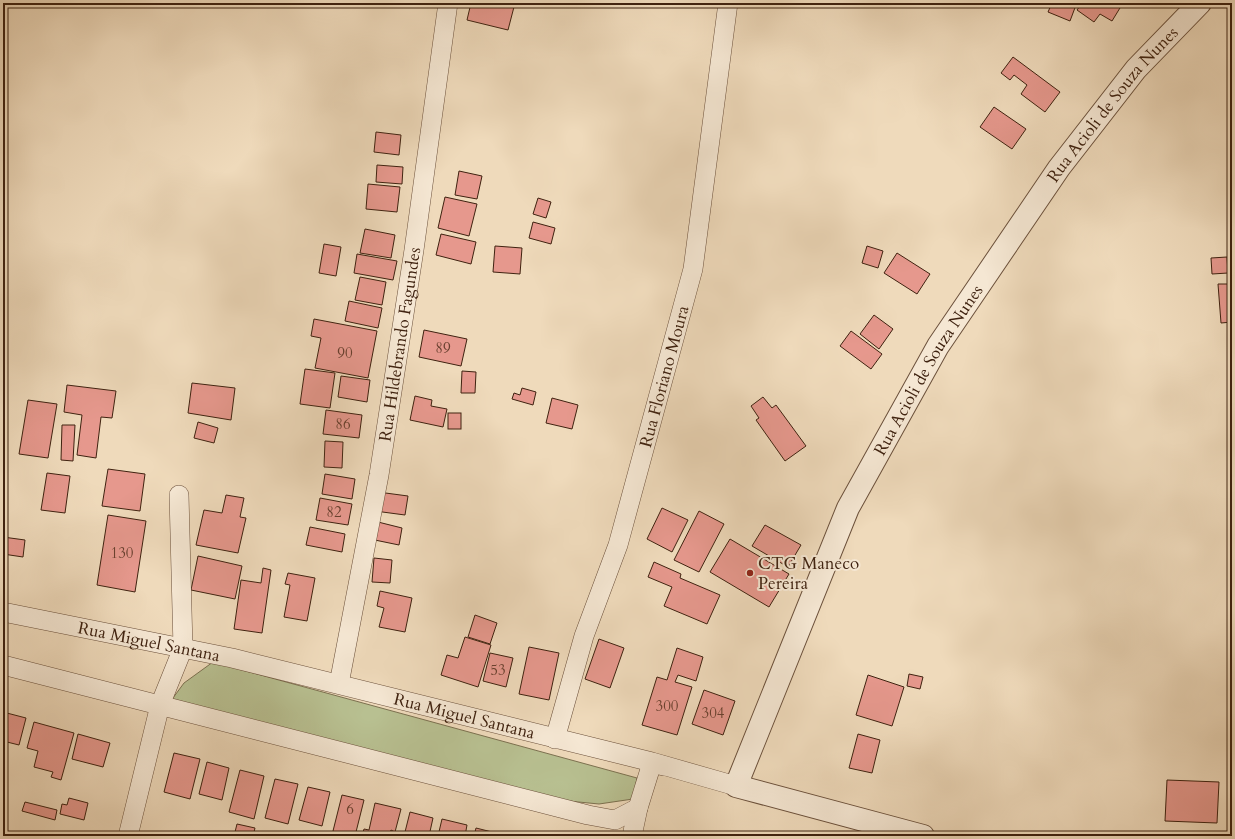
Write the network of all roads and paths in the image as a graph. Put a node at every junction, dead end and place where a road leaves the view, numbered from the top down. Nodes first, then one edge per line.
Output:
1 (448, 3) edge
2 (728, 3) edge
3 (1200, 3) edge
4 (179, 495) dead end
5 (3, 612) edge
6 (183, 648) junction
7 (3, 665) edge
8 (338, 684) junction
9 (160, 705) junction
10 (556, 739) junction
11 (733, 785) junction
12 (638, 808) junction
13 (128, 836) edge
14 (632, 836) edge
15 (923, 836) edge

1 - 8 street, Rua Hildebrando Fagundes
2 - 10 street, Rua Floriano Moura
3 - 11 street, Rua Acioli de Souza Nunes
4 - 6 street
5 - 6 street, Rua Miguel Santana
6 - 8 street, Rua Miguel Santana
6 - 9 street
7 - 9 street
8 - 10 street, Rua Miguel Santana
9 - 12 street
9 - 13 street
10 - 11 street, Rua Miguel Santana
11 - 12 street
11 - 15 street, Rua Miguel Santana
12 - 14 street

